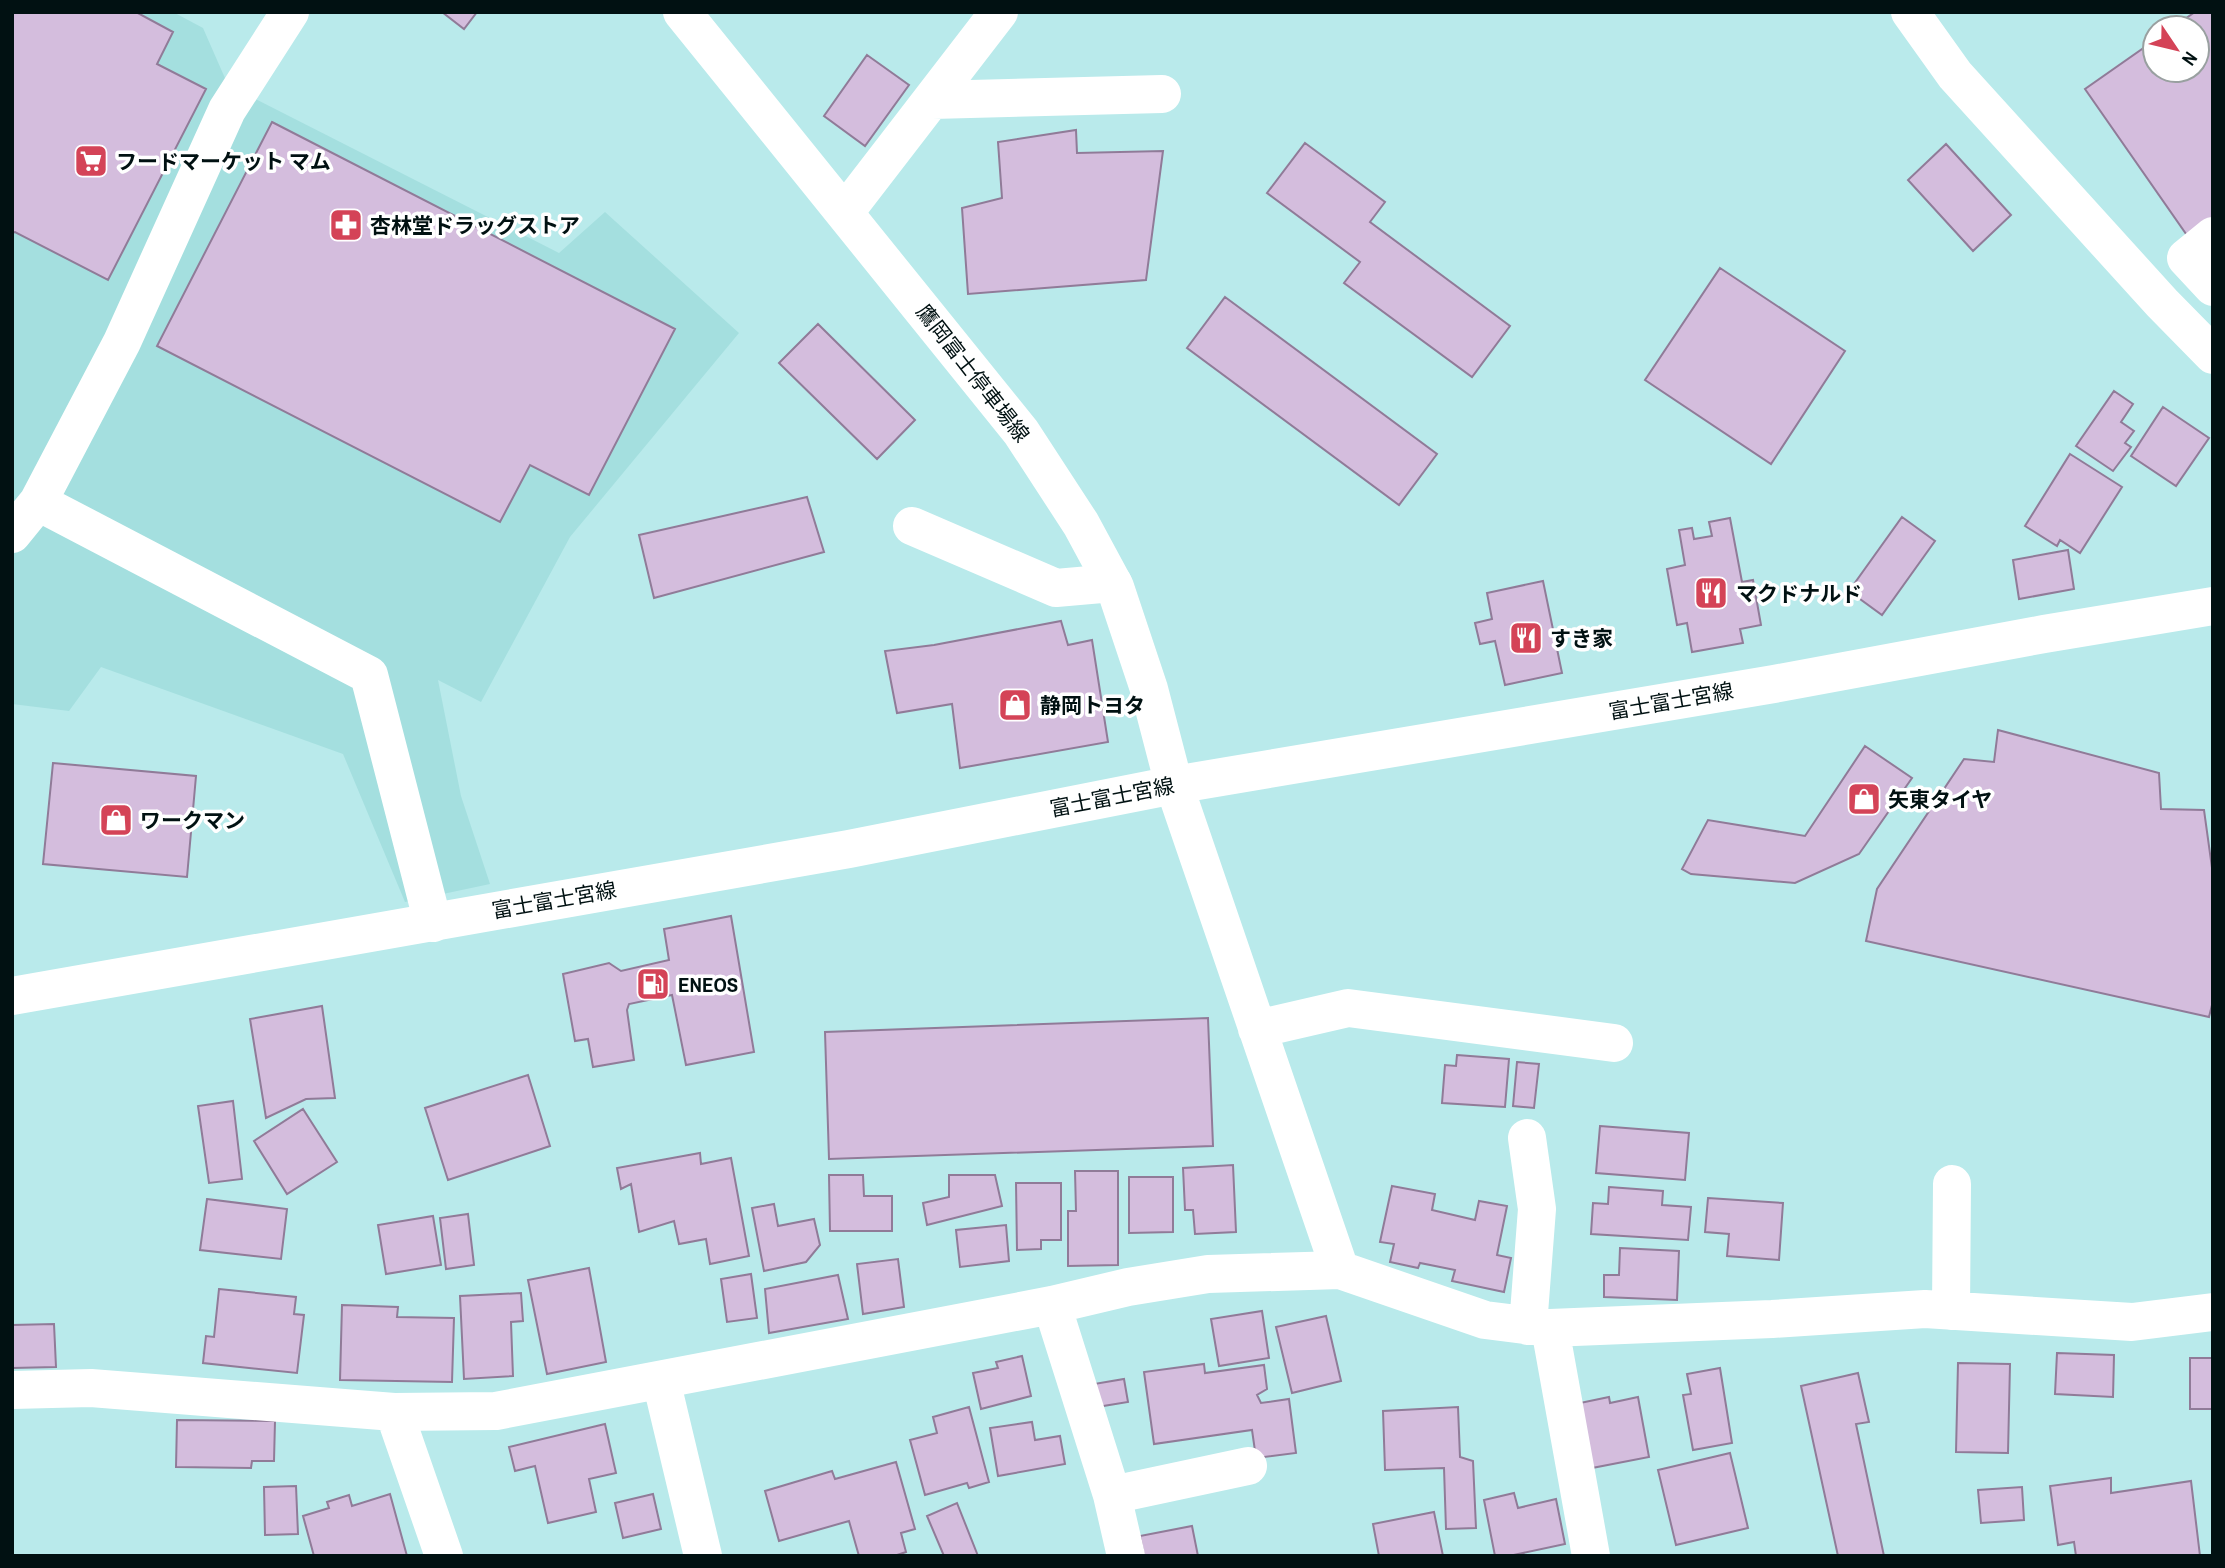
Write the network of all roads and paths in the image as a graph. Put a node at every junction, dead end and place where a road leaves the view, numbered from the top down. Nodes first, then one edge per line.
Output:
1 (290, 12) edge
2 (682, 12) edge
3 (999, 12) edge
4 (1910, 12) edge
5 (1162, 94) dead end
6 (932, 100) junction
7 (845, 212) junction
8 (2213, 236) edge
9 (2213, 287) edge
10 (2213, 355) edge
11 (38, 502) junction
12 (912, 526) dead end
13 (12, 534) edge
14 (1113, 583) junction
15 (2213, 606) edge
16 (1174, 785) junction
17 (433, 923) junction
18 (12, 996) edge
19 (1257, 1029) junction
20 (1614, 1043) dead end
21 (1527, 1138) dead end
22 (1952, 1184) dead end
23 (1340, 1270) junction
24 (1052, 1305) junction
25 (1951, 1311) junction
26 (2213, 1312) edge
27 (1539, 1327) junction
28 (661, 1380) junction
29 (12, 1390) edge
30 (394, 1412) junction
31 (1248, 1466) dead end
32 (1112, 1495) junction
33 (444, 1556) edge
34 (703, 1556) edge
35 (1126, 1556) edge
36 (1591, 1556) edge

1 - 11 street
2 - 7 street, 鷹岡富士停車場線
3 - 6 street
4 - 10 street
5 - 6 street
6 - 7 street
7 - 14 street, 鷹岡富士停車場線
8 - 9 street
11 - 13 street
11 - 17 street
12 - 14 street
14 - 16 street, 鷹岡富士停車場線
15 - 16 street, 富士富士宮線
16 - 17 street, 富士富士宮線
16 - 19 street, 鷹岡富士停車場線
17 - 18 street, 富士富士宮線
19 - 20 street
19 - 23 street, 鷹岡富士停車場線
21 - 27 street
22 - 25 street
23 - 24 street
23 - 27 street
24 - 28 street
24 - 32 street
25 - 26 street
25 - 27 street
27 - 36 street
28 - 30 street
28 - 34 street
29 - 30 street
30 - 33 street
31 - 32 street
32 - 35 street

